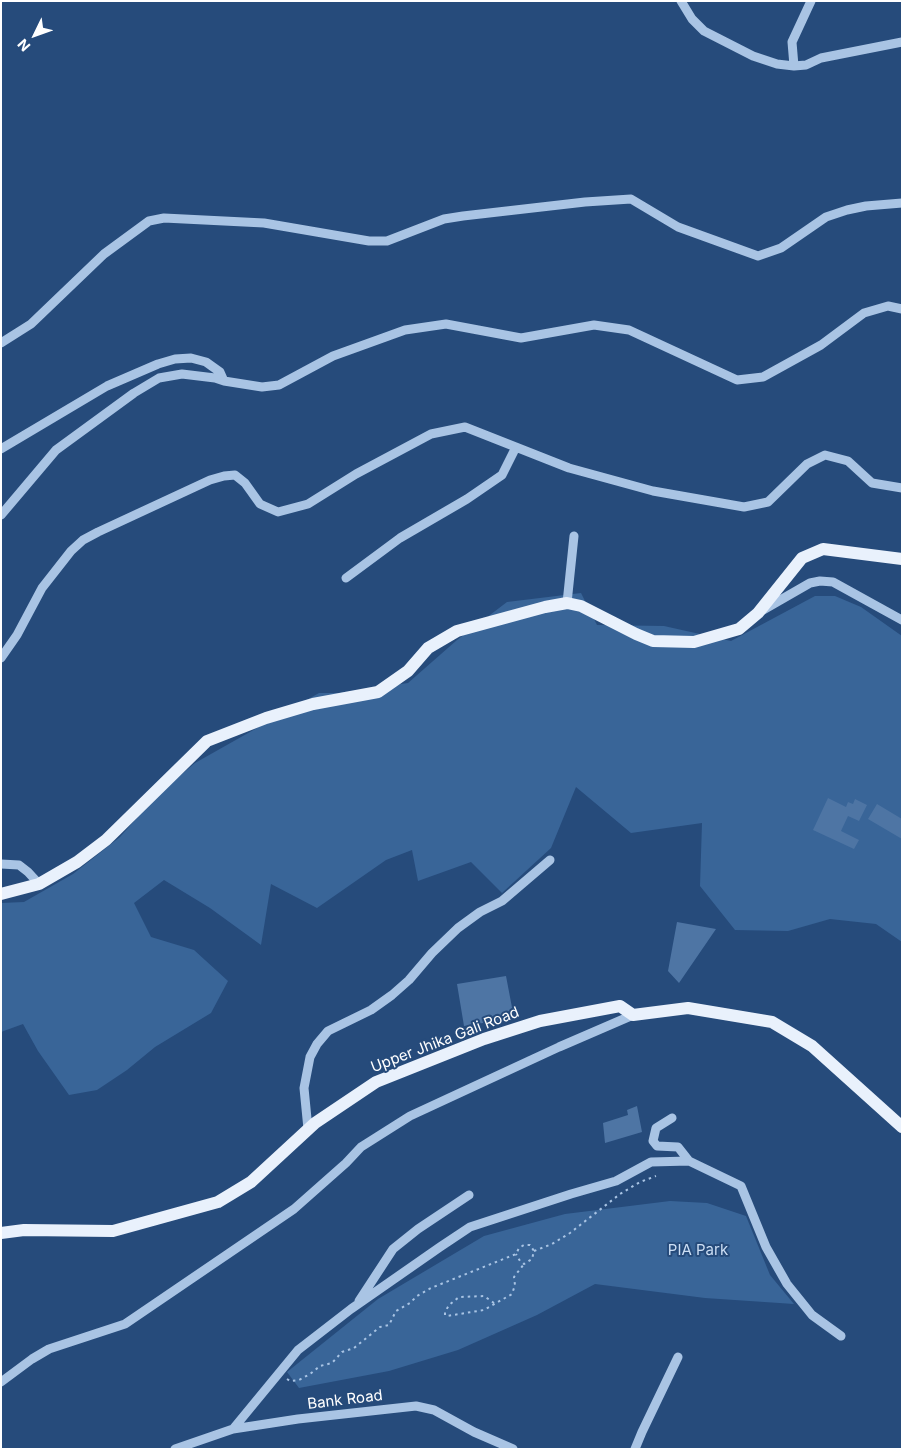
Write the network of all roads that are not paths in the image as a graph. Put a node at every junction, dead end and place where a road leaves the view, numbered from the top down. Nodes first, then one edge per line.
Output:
1 (681, 1) edge
2 (811, 1) edge
3 (902, 42) edge
4 (794, 66) junction
5 (902, 203) edge
6 (902, 309) edge
7 (1, 343) edge
8 (224, 381) junction
9 (516, 447) junction
10 (1, 449) edge
11 (902, 488) edge
12 (1, 515) edge
13 (574, 536) dead end
14 (902, 559) edge
15 (346, 578) dead end
16 (567, 603) junction
17 (758, 612) junction
18 (902, 620) edge
19 (1, 658) edge
20 (550, 860) dead end
21 (1, 864) edge
22 (39, 884) junction
23 (1, 894) edge
24 (633, 1015) junction
25 (672, 1118) dead end
26 (902, 1127) edge
27 (308, 1129) junction
28 (689, 1161) junction
29 (469, 1195) dead end
30 (1, 1233) edge
31 (356, 1306) junction
32 (841, 1336) dead end
33 (678, 1357) dead end
34 (1, 1382) edge
35 (233, 1429) junction
36 (175, 1449) edge
37 (513, 1449) edge
38 (635, 1449) edge

1 - 4 street
2 - 4 street
3 - 4 street
5 - 7 street
6 - 8 street
8 - 10 street
8 - 12 street
9 - 11 street
9 - 15 street
9 - 19 street
13 - 16 street
14 - 17 main road
16 - 17 main road
16 - 22 main road
17 - 18 street
20 - 27 street
21 - 22 street
22 - 23 main road
24 - 26 main road, Upper Jhika Gali Road
24 - 27 main road, Upper Jhika Gali Road
24 - 34 street
25 - 28 street
27 - 30 main road, Upper Jhika Gali Road
28 - 31 street
28 - 32 street
29 - 31 street
31 - 35 street
33 - 38 street
35 - 36 street, Bank Road
35 - 37 street, Bank Road

